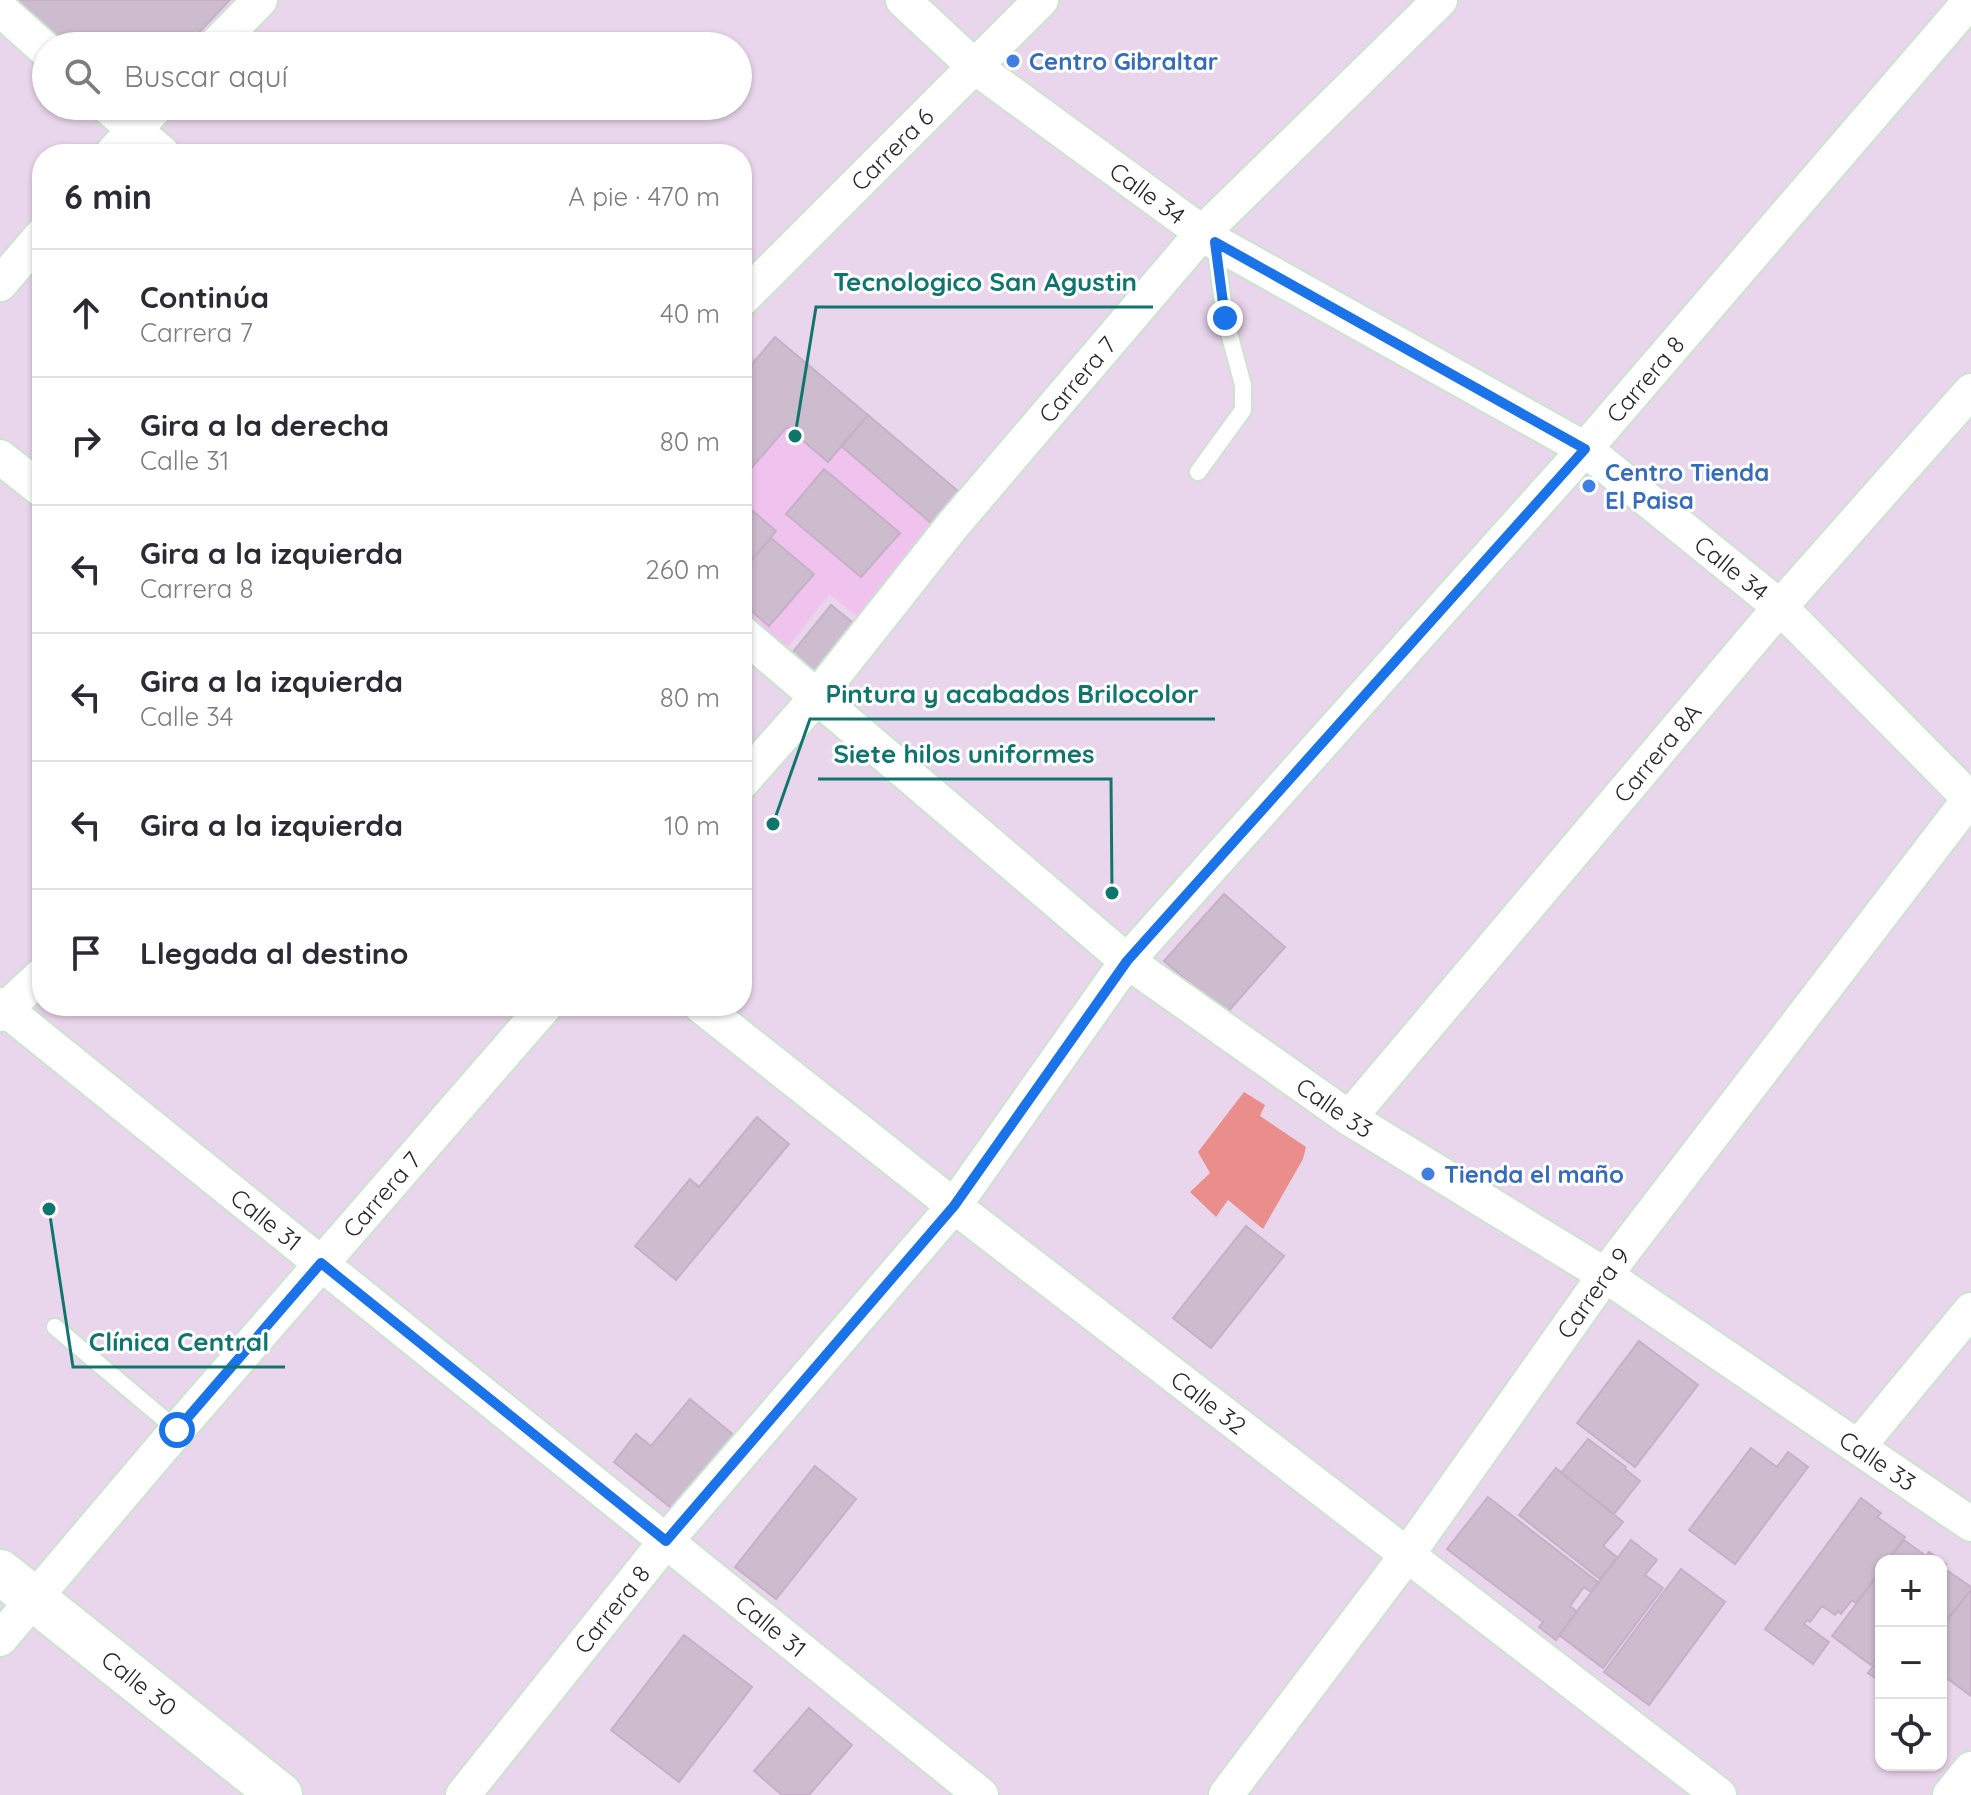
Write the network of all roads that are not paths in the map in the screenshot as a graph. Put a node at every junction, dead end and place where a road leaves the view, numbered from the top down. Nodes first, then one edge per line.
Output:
1 (260, 0) edge
2 (903, 0) edge
3 (1041, 0) edge
4 (1440, 0) edge
5 (7, 8) edge
6 (1961, 10) edge
7 (229, 32) edge
8 (32, 35) edge
9 (975, 67) junction
10 (134, 130) edge
11 (151, 144) edge
12 (1209, 237) junction
13 (32, 247) edge
14 (0, 284) edge
15 (752, 289) edge
16 (1971, 391) edge
17 (1585, 449) junction
18 (0, 457) edge
19 (1198, 472) dead end
20 (32, 482) edge
21 (1780, 607) junction
22 (752, 642) edge
23 (816, 698) junction
24 (752, 771) edge
25 (1970, 799) edge
26 (1127, 961) junction
27 (32, 984) edge
28 (2, 1009) edge
29 (536, 1016) edge
30 (714, 1016) edge
31 (1349, 1118) junction
32 (954, 1206) junction
33 (321, 1263) junction
34 (1605, 1275) junction
35 (1971, 1310) edge
36 (55, 1327) dead end
37 (177, 1430) junction
38 (1858, 1447) junction
39 (1971, 1524) edge
40 (666, 1541) junction
41 (1407, 1555) junction
42 (16, 1585) edge
43 (0, 1639) edge
44 (1971, 1769) edge
45 (280, 1795) edge
46 (463, 1795) edge
47 (981, 1795) edge
48 (1226, 1795) edge
49 (1719, 1795) edge
50 (1950, 1795) edge

1 - 7 street
2 - 9 street, Calle 34
3 - 9 street, Carrera 6
4 - 12 street, Carrera 7
5 - 8 street
6 - 17 street, Carrera 8
9 - 12 street, Calle 34
9 - 15 street, Carrera 6
10 - 11 street
12 - 17 street, Calle 34
12 - 19 lane
12 - 23 street, Carrera 7
13 - 14 street
16 - 21 street, Carrera 8A
17 - 21 street, Calle 34
17 - 26 street, Carrera 8
18 - 20 street
21 - 25 street, Calle 34
21 - 31 street, Carrera 8A
22 - 23 street, Calle 33
23 - 24 street, Carrera 7
23 - 26 street, Calle 33
25 - 34 street, Carrera 9
26 - 31 street, Calle 33
26 - 32 street, Carrera 8
27 - 28 street
28 - 33 street, Calle 31
29 - 33 street, Carrera 7
30 - 32 street, Calle 32
31 - 34 street, Calle 33
32 - 40 street, Carrera 8
32 - 41 street, Calle 32
33 - 37 street, Carrera 7
33 - 40 street, Calle 31
34 - 38 street, Calle 33
34 - 41 street, Carrera 9
35 - 38 street
36 - 37 lane
37 - 42 street, Carrera 7
38 - 39 street, Calle 33
40 - 46 street, Carrera 8
40 - 47 street, Calle 31
41 - 48 street, Carrera 9
41 - 49 street, Calle 32
42 - 43 street, Carrera 7
42 - 45 street, Calle 30
44 - 50 street

